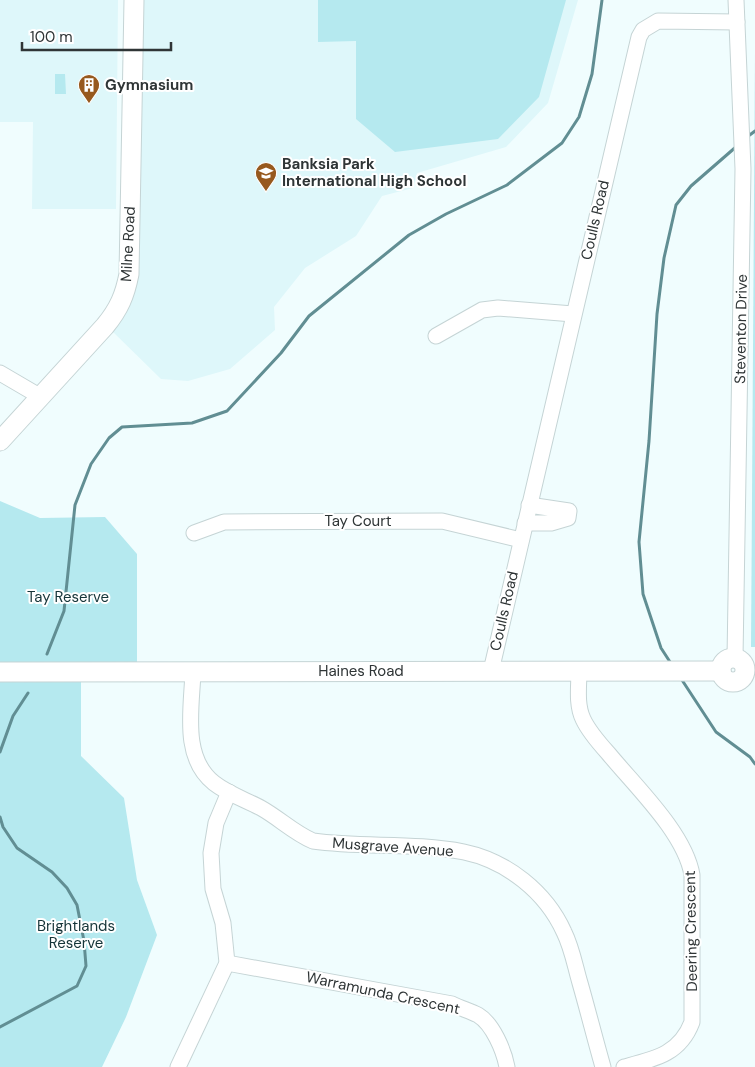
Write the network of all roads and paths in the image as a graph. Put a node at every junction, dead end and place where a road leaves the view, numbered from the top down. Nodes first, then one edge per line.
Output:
1 (134, 0) edge
2 (736, 0) edge
3 (737, 22) junction
4 (573, 314) junction
5 (436, 336) dead end
6 (0, 373) edge
7 (41, 397) junction
8 (0, 441) edge
9 (529, 505) junction
10 (525, 523) junction
11 (194, 533) dead end
12 (521, 540) junction
13 (739, 667) edge
14 (579, 670) junction
15 (193, 671) junction
16 (490, 671) junction
17 (0, 672) edge
18 (229, 792) junction
19 (227, 963) junction
20 (178, 1067) edge
21 (507, 1067) edge
22 (603, 1067) edge
23 (624, 1067) edge

1 - 7 main road, Milne Road
2 - 3 street, Steventon Drive
3 - 4 street, Coulls Road
3 - 13 street, Steventon Drive
4 - 5 street
4 - 9 street, Coulls Road
6 - 7 street
7 - 8 main road, Milne Road
9 - 10 street, Coulls Road
9 - 10 street
10 - 12 street, Coulls Road
11 - 12 street, Tay Court
12 - 16 street, Coulls Road
13 - 14 main road, Haines Road
14 - 16 main road, Haines Road
14 - 23 street, Deering Crescent
15 - 16 main road, Haines Road
15 - 17 main road, Haines Road
15 - 18 street, Musgrave Avenue
18 - 19 street
18 - 22 street, Musgrave Avenue
19 - 20 street
19 - 21 street, Warramunda Crescent

